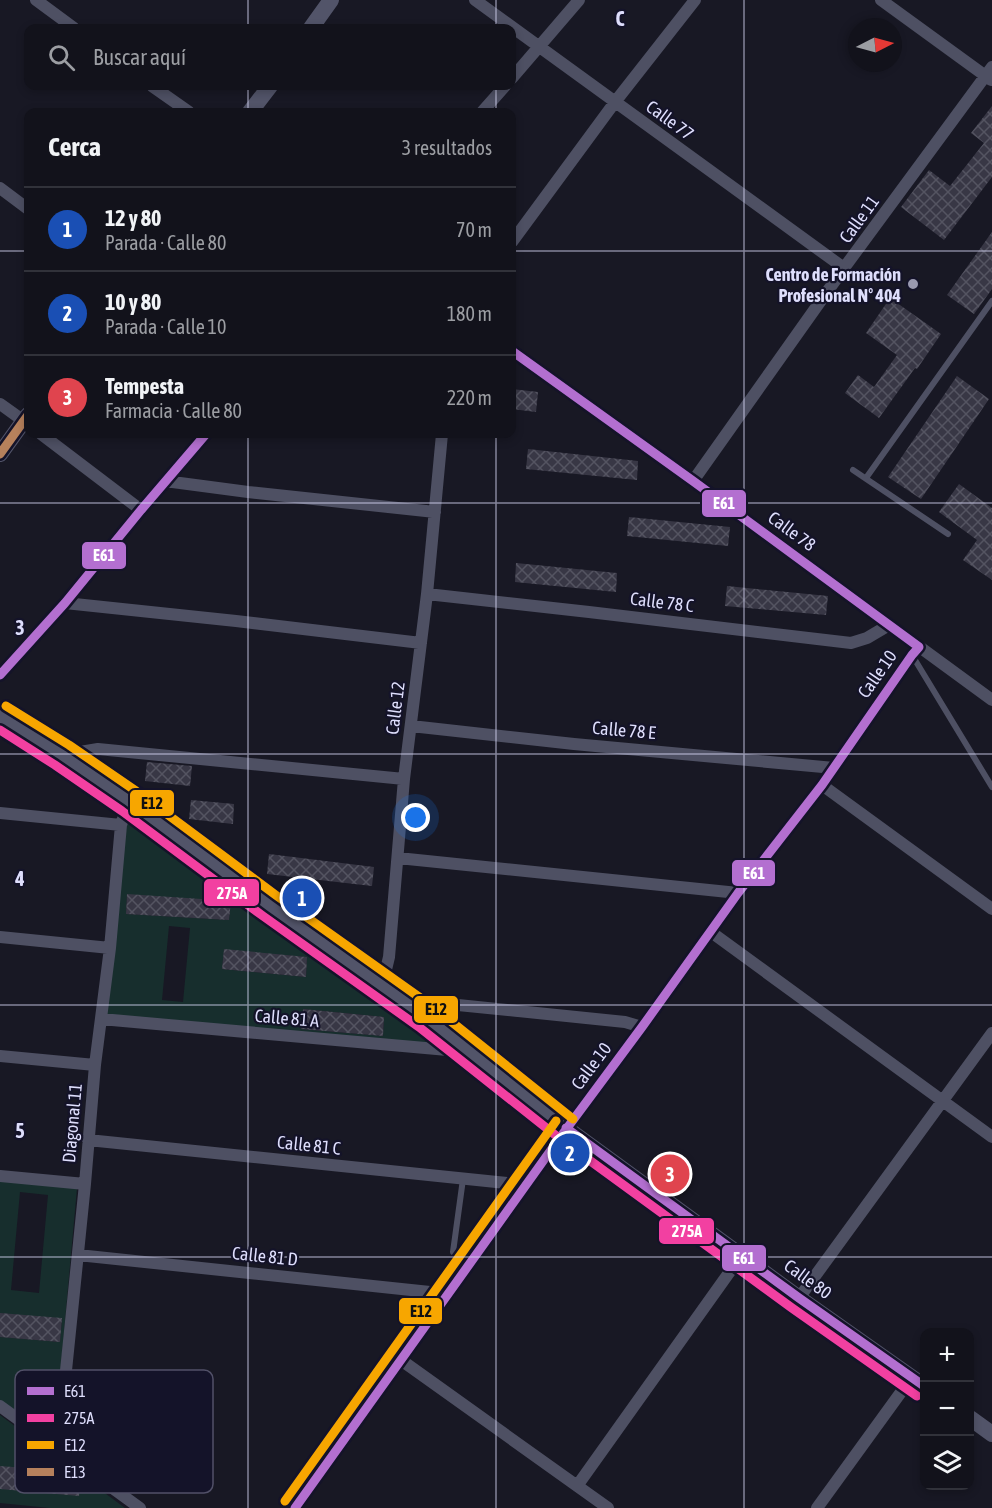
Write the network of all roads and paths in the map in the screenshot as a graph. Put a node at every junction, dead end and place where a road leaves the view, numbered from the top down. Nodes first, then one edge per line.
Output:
1 (36, 0) edge
2 (331, 0) edge
3 (475, 0) edge
4 (579, 0) edge
5 (695, 0) edge
6 (881, 0) edge
7 (69, 24) edge
8 (314, 24) edge
9 (508, 24) edge
10 (516, 29) edge
11 (539, 46) junction
12 (516, 73) edge
13 (990, 75) edge
14 (158, 90) edge
15 (267, 90) edge
16 (501, 90) edge
17 (615, 102) junction
18 (183, 108) edge
19 (253, 108) edge
20 (486, 108) edge
21 (0, 188) edge
22 (24, 206) edge
23 (516, 237) edge
24 (844, 268) junction
25 (992, 301) edge
26 (516, 354) edge
27 (0, 404) edge
28 (24, 418) edge
29 (24, 424) edge
30 (46, 438) edge
31 (203, 438) edge
32 (442, 438) edge
33 (0, 454) edge
34 (853, 470) dead end
35 (866, 478) junction
36 (693, 481) junction
37 (165, 482) junction
38 (141, 510) junction
39 (435, 512) junction
40 (948, 534) dead end
41 (427, 594) junction
42 (65, 603) junction
43 (889, 625) junction
44 (421, 643) junction
45 (915, 651) junction
46 (0, 675) edge
47 (992, 700) edge
48 (0, 716) edge
49 (411, 726) junction
50 (62, 755) junction
51 (834, 768) junction
52 (404, 779) junction
53 (822, 785) junction
54 (992, 787) edge
55 (129, 801) junction
56 (0, 813) edge
57 (121, 825) junction
58 (398, 858) junction
59 (738, 893) junction
60 (992, 909) edge
61 (711, 932) junction
62 (0, 937) edge
63 (110, 948) junction
64 (382, 986) junction
65 (426, 1017) junction
66 (101, 1019) junction
67 (642, 1027) junction
68 (992, 1033) edge
69 (470, 1052) junction
70 (0, 1056) edge
71 (95, 1065) junction
72 (942, 1101) junction
73 (566, 1128) junction
74 (992, 1137) edge
75 (88, 1140) junction
76 (0, 1176) edge
77 (463, 1179) junction
78 (85, 1184) junction
79 (526, 1185) junction
80 (78, 1255) junction
81 (741, 1256) junction
82 (468, 1266) junction
83 (449, 1294) junction
84 (799, 1298) junction
85 (401, 1360) junction
86 (66, 1370) edge
87 (918, 1382) edge
88 (0, 1406) edge
89 (15, 1417) edge
90 (974, 1421) edge
91 (992, 1434) edge
92 (577, 1486) junction
93 (119, 1493) edge
94 (140, 1508) edge
95 (295, 1508) edge
96 (608, 1508) edge
97 (817, 1508) edge

1 - 7 street
2 - 8 street
3 - 9 street, Calle 77
4 - 11 street
5 - 17 street
6 - 13 street
10 - 11 street, Calle 77
11 - 12 street
11 - 17 street, Calle 77
13 - 24 street, Calle 11
14 - 18 street
15 - 19 street
16 - 20 street
17 - 23 street
17 - 24 street, Calle 77
21 - 22 street
24 - 36 street, Calle 11
25 - 35 lane
26 - 36 street, Calle 78
27 - 28 street
29 - 33 street
30 - 38 street
31 - 37 street
32 - 39 street, Calle 12
34 - 35 lane
35 - 40 lane
36 - 43 street, Calle 78
37 - 38 street
37 - 39 street
38 - 42 street
39 - 41 street, Calle 12
41 - 43 street, Calle 78 C
41 - 44 street, Calle 12
42 - 44 street
42 - 46 street
43 - 45 street, Calle 78
44 - 49 street, Calle 12
45 - 47 street, Calle 78
45 - 51 street, Calle 10
45 - 54 lane
48 - 50 street, Calle 80
49 - 51 street, Calle 78 E
49 - 52 street, Calle 12
50 - 52 street
50 - 55 street, Calle 80
51 - 53 street, Calle 10
52 - 58 street, Calle 12
53 - 59 street, Calle 10
53 - 60 street
55 - 57 street, Diagonal 11
55 - 64 street, Calle 80
56 - 57 street
57 - 63 street, Diagonal 11
58 - 59 street
58 - 64 street, Calle 12
59 - 61 street, Calle 10
61 - 67 street, Calle 10
61 - 72 street
62 - 63 street
63 - 66 street, Diagonal 11
64 - 65 street, Calle 80
65 - 67 street
65 - 69 street, Calle 80
66 - 69 street, Calle 81 A
66 - 71 street, Diagonal 11
67 - 73 street, Calle 10
68 - 72 street
69 - 73 street, Calle 80
70 - 71 street
71 - 75 street, Diagonal 11
72 - 74 street
72 - 84 street
73 - 79 street, Calle 10
73 - 81 street, Calle 80
75 - 77 street, Calle 81 C
75 - 78 street, Diagonal 11
76 - 78 street
77 - 79 street, Calle 81 C
77 - 82 lane
78 - 80 street, Diagonal 11
79 - 82 street, Calle 10
80 - 83 street, Calle 81 D
80 - 86 street, Diagonal 11
81 - 84 street, Calle 80
81 - 92 street
82 - 83 street, Calle 10
83 - 85 street, Calle 10
84 - 87 street, Calle 80
85 - 92 street
85 - 95 street, Calle 10
87 - 97 street
88 - 89 street
90 - 91 street
92 - 96 street
93 - 94 street

